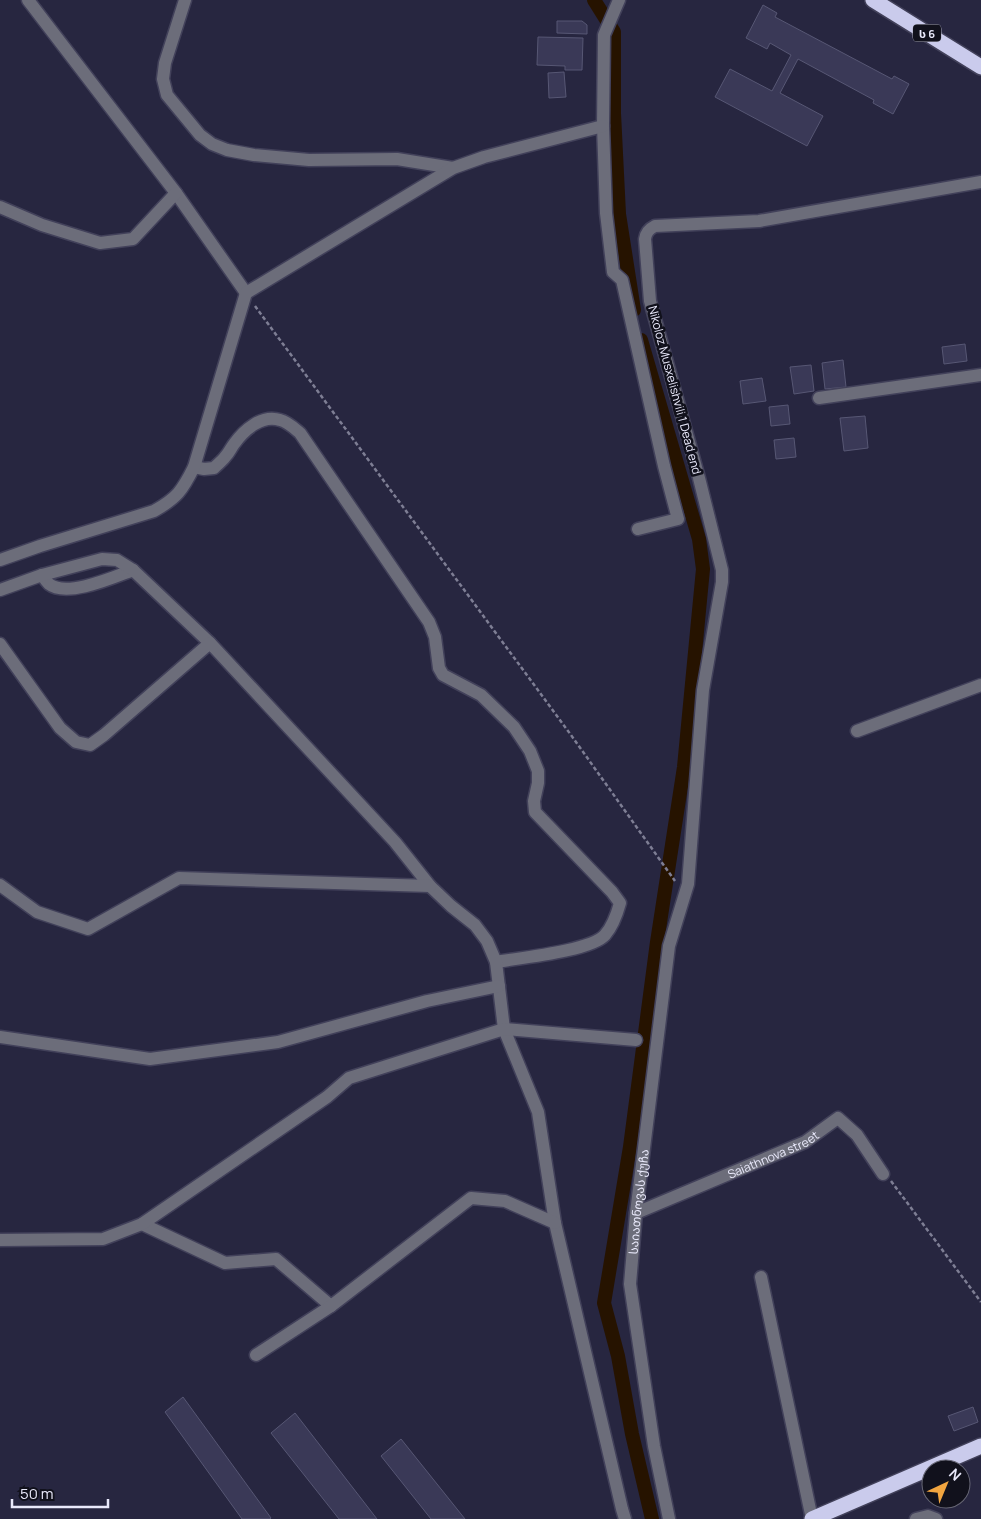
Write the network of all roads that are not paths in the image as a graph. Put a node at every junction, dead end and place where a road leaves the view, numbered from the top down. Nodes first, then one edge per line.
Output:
1 (28, 0) edge
2 (185, 0) edge
3 (874, 0) edge
4 (618, 2) edge
5 (981, 67) edge
6 (603, 126) junction
7 (453, 168) junction
8 (981, 182) edge
9 (176, 194) junction
10 (0, 207) edge
11 (246, 293) junction
12 (981, 375) edge
13 (819, 398) dead end
14 (194, 467) junction
15 (638, 529) dead end
16 (0, 560) edge
17 (133, 570) junction
18 (42, 575) junction
19 (0, 590) edge
20 (210, 643) junction
21 (0, 644) edge
22 (981, 685) edge
23 (857, 731) dead end
24 (0, 885) edge
25 (683, 885) joint
26 (430, 886) junction
27 (496, 962) junction
28 (499, 986) junction
29 (504, 1029) junction
30 (0, 1037) edge
31 (636, 1040) dead end
32 (883, 1174) road end
33 (636, 1213) junction
34 (555, 1223) junction
35 (142, 1224) junction
36 (0, 1240) edge
37 (761, 1277) dead end
38 (331, 1306) junction
39 (256, 1355) dead end
40 (981, 1446) edge
41 (625, 1519) edge
42 (669, 1519) edge
43 (812, 1519) edge
44 (916, 1519) edge
45 (936, 1519) edge

1 - 9 street
2 - 7 street
3 - 5 highway, ს 6
4 - 6 street
6 - 7 street
6 - 15 street
7 - 11 street
8 - 25 street, Nikoloz Musxelishvili 1 Dead end
9 - 10 street
9 - 11 street
11 - 14 street
12 - 13 street
14 - 16 street
14 - 27 street
17 - 18 street
17 - 18 street
17 - 20 street
18 - 19 street
20 - 21 street
20 - 26 street
22 - 23 street
24 - 26 street
25 - 33 street, საიათნოვას ქუჩა
26 - 27 street
27 - 28 street
28 - 29 street
28 - 30 street
29 - 31 street
29 - 34 street
29 - 35 street
32 - 33 street, Saiathnova street
33 - 42 street, საიათნოვას ქუჩა
34 - 38 street
34 - 41 street
35 - 36 street
35 - 38 street
37 - 43 street
38 - 39 street
40 - 43 highway
44 - 45 street

